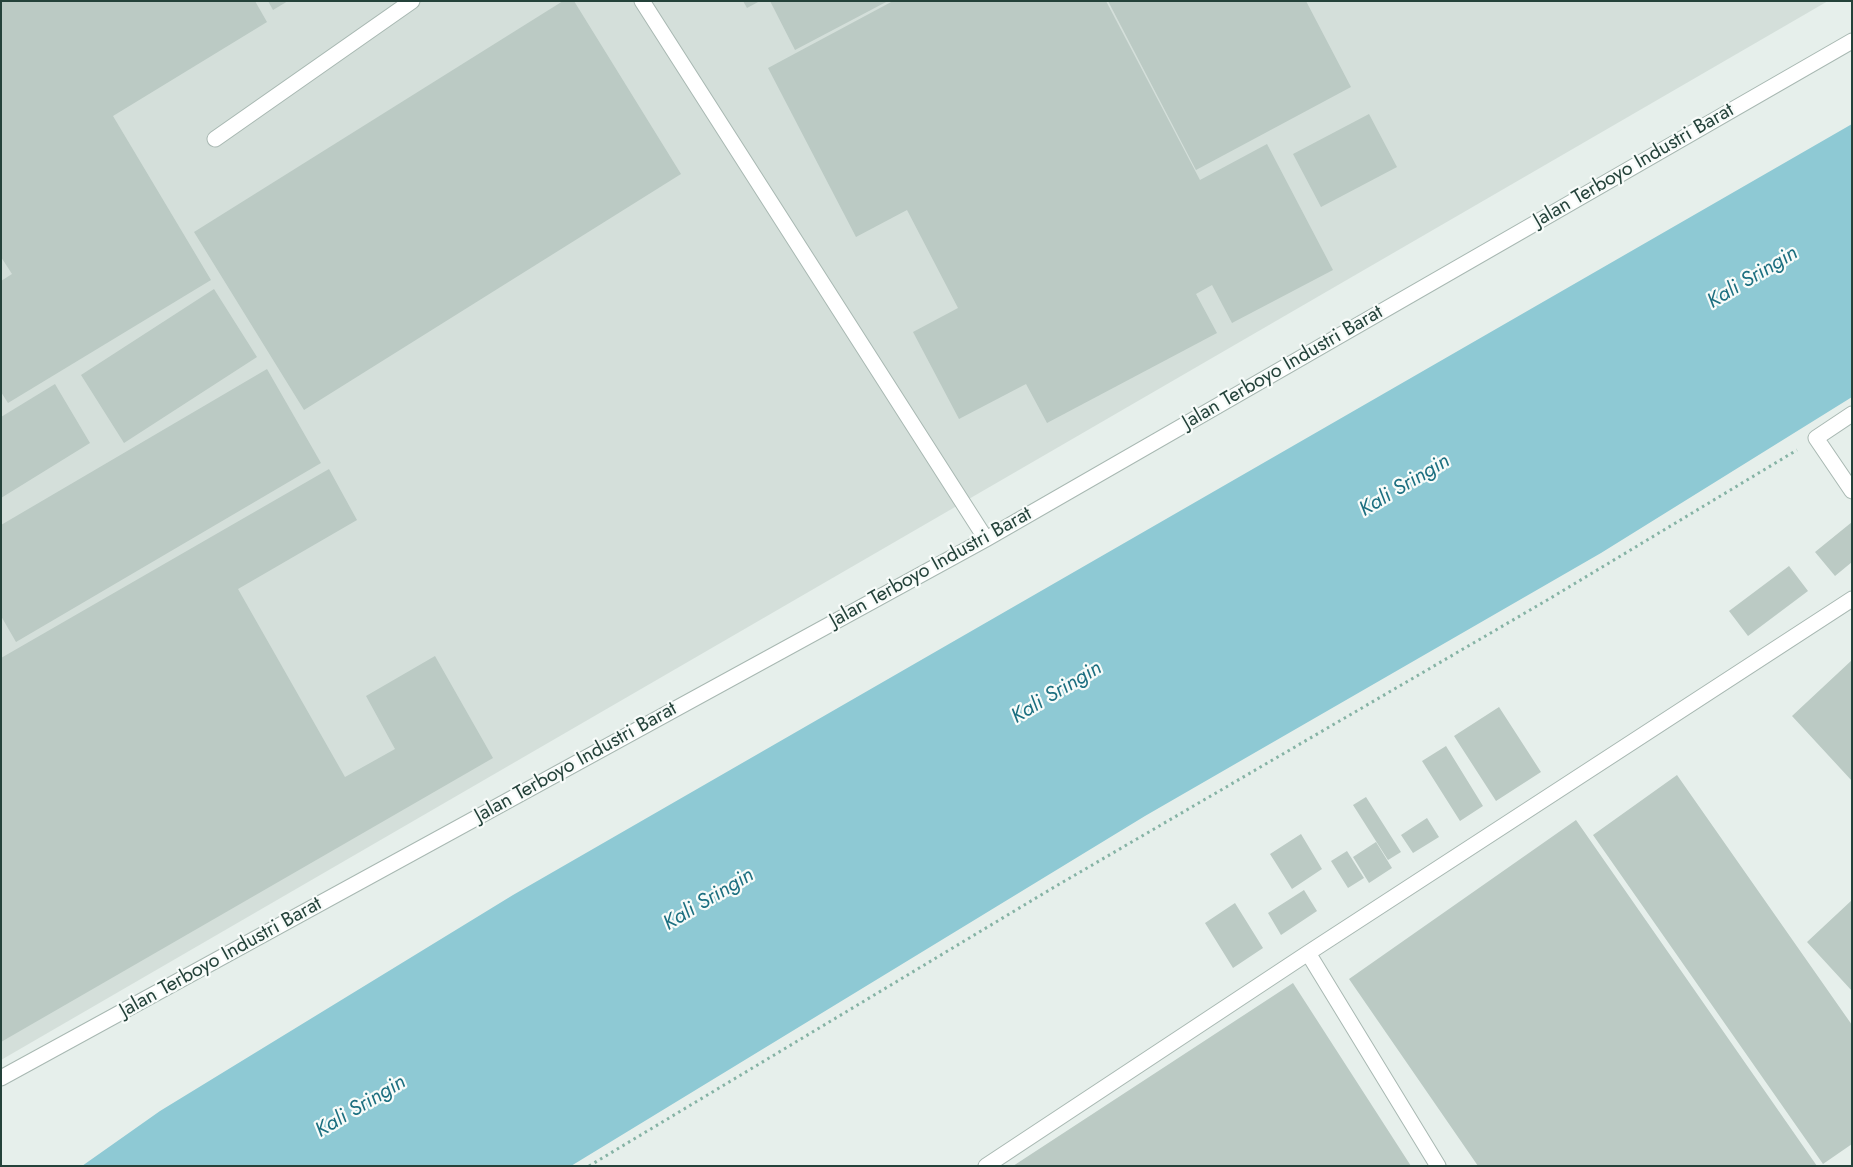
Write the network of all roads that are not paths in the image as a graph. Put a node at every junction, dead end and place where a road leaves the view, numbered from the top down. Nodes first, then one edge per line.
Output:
1 (412, 1) edge
2 (642, 1) edge
3 (1852, 41) edge
4 (215, 139) dead end
5 (1852, 414) edge
6 (1852, 490) edge
7 (986, 539) junction
8 (1852, 600) edge
9 (1308, 953) junction
10 (1, 1078) edge
11 (986, 1166) edge
12 (1438, 1166) edge

1 - 4 lane
2 - 7 lane
3 - 7 lane, Jalan Terboyo Industri Barat
5 - 6 lane
7 - 10 lane, Jalan Terboyo Industri Barat
8 - 9 lane
9 - 11 lane
9 - 12 lane

